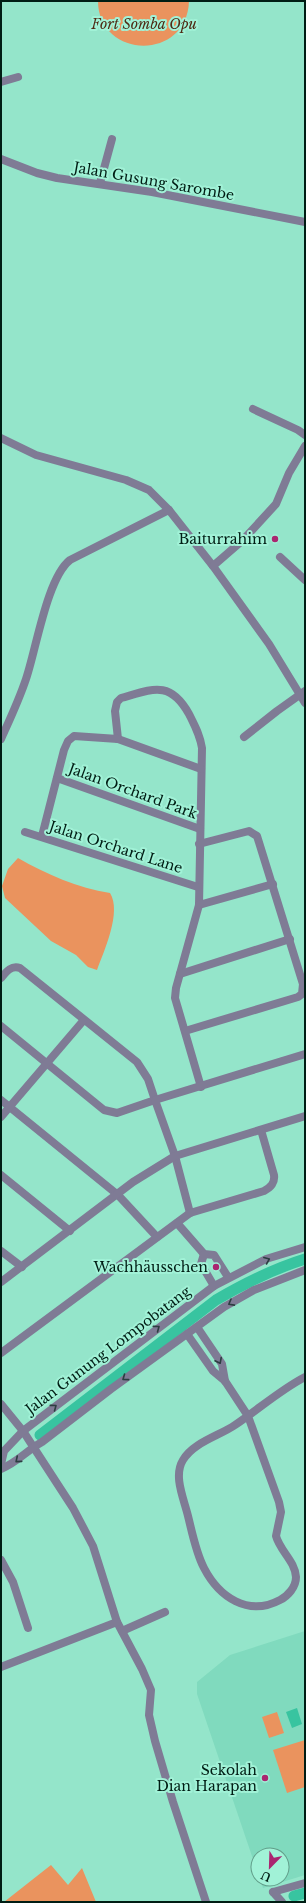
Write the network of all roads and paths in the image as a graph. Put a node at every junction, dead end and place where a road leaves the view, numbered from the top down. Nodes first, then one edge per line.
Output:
1 (18, 76) dead end
2 (1, 82) edge
3 (112, 139) dead end
4 (1, 159) edge
5 (100, 183) junction
6 (305, 222) edge
7 (253, 409) dead end
8 (305, 435) edge
9 (1, 438) edge
10 (305, 446) edge
11 (169, 510) junction
12 (280, 557) dead end
13 (213, 566) junction
14 (305, 580) edge
15 (302, 693) edge
16 (305, 703) edge
17 (244, 737) dead end
18 (1, 739) edge
19 (118, 739) junction
20 (201, 769) junction
21 (57, 778) junction
22 (200, 829) junction
23 (25, 832) dead end
24 (42, 836) junction
25 (199, 844) junction
26 (273, 884) junction
27 (198, 887) junction
28 (198, 905) junction
29 (290, 939) junction
30 (180, 974) junction
31 (1, 978) edge
32 (83, 1020) junction
33 (1, 1026) edge
34 (185, 1031) junction
35 (305, 1054) edge
36 (46, 1064) junction
37 (201, 1087) junction
38 (1, 1100) edge
39 (155, 1100) junction
40 (9, 1107) junction
41 (305, 1116) edge
42 (1, 1117) edge
43 (261, 1130) junction
44 (175, 1156) junction
45 (1, 1175) edge
46 (118, 1195) junction
47 (190, 1213) junction
48 (177, 1223) junction
49 (70, 1231) junction
50 (156, 1237) junction
51 (305, 1247) edge
52 (1, 1251) edge
53 (204, 1254) junction
54 (22, 1267) junction
55 (305, 1270) edge
56 (228, 1277) junction
57 (1, 1282) edge
58 (214, 1286) junction
59 (197, 1327) junction
60 (187, 1334) junction
61 (1, 1353) edge
62 (305, 1377) edge
63 (225, 1381) junction
64 (1, 1404) edge
65 (248, 1416) junction
66 (23, 1431) junction
67 (32, 1448) junction
68 (1, 1464) edge
69 (1, 1468) edge
70 (1, 1560) edge
71 (165, 1612) dead end
72 (117, 1622) junction
73 (28, 1628) dead end
74 (122, 1631) junction
75 (1, 1667) edge
76 (305, 1883) edge
77 (284, 1890) junction
78 (273, 1892) junction
79 (206, 1902) edge
80 (271, 1902) edge
81 (282, 1902) edge
82 (288, 1902) edge

1 - 2 street
3 - 5 street
4 - 5 street, Jalan Gusung Sarombe
5 - 6 street, Jalan Gusung Sarombe
7 - 8 street
9 - 11 street
10 - 13 street
11 - 13 street
11 - 18 street
12 - 14 street
13 - 15 street
15 - 16 street
15 - 17 street
19 - 20 street
19 - 20 street
19 - 21 street
20 - 22 street
21 - 22 street, Jalan Orchard Park
21 - 24 street
22 - 25 street
23 - 24 street, Jalan Orchard Lane
24 - 27 street, Jalan Orchard Lane
25 - 26 street
25 - 27 street
26 - 28 street
26 - 29 street
27 - 28 street
28 - 30 street
29 - 30 street
29 - 34 street
30 - 34 street
31 - 32 street
32 - 36 street
32 - 39 street
33 - 36 street
34 - 37 street
35 - 37 street
36 - 39 street
36 - 40 street
37 - 39 street
38 - 40 street
39 - 44 street
40 - 42 street
40 - 46 street
41 - 43 street
43 - 44 street
43 - 47 street
44 - 46 street
44 - 47 street
45 - 49 street
46 - 49 street
46 - 50 street
47 - 48 street
48 - 50 street
48 - 53 street
49 - 54 street
50 - 61 street
56 -> 51 street, Jalan Gunung Lompobatang
52 - 54 street
53 - 56 street
53 - 58 street
54 - 57 street
55 -> 59 street
56 - 58 street, Jalan Gunung Lompobatang
66 -> 58 street, Jalan Gunung Lompobatang
59 - 60 street
59 -> 63 street
60 - 63 street
60 -> 67 street
62 - 65 street
63 - 65 street
64 - 66 street
65 - 65 street
66 - 67 street, Jalan Gunung Lompobatang
66 - 68 street
67 -> 69 street
67 - 72 street, Jalan Gunung Lompobatang
70 - 73 street
71 - 74 street
72 - 74 street, Jalan Gunung Lompobatang
72 - 75 street
74 - 79 street, Jalan Gunung Lompobatang
76 - 77 street
77 - 78 street
77 - 82 street
78 - 80 street
78 - 81 street

